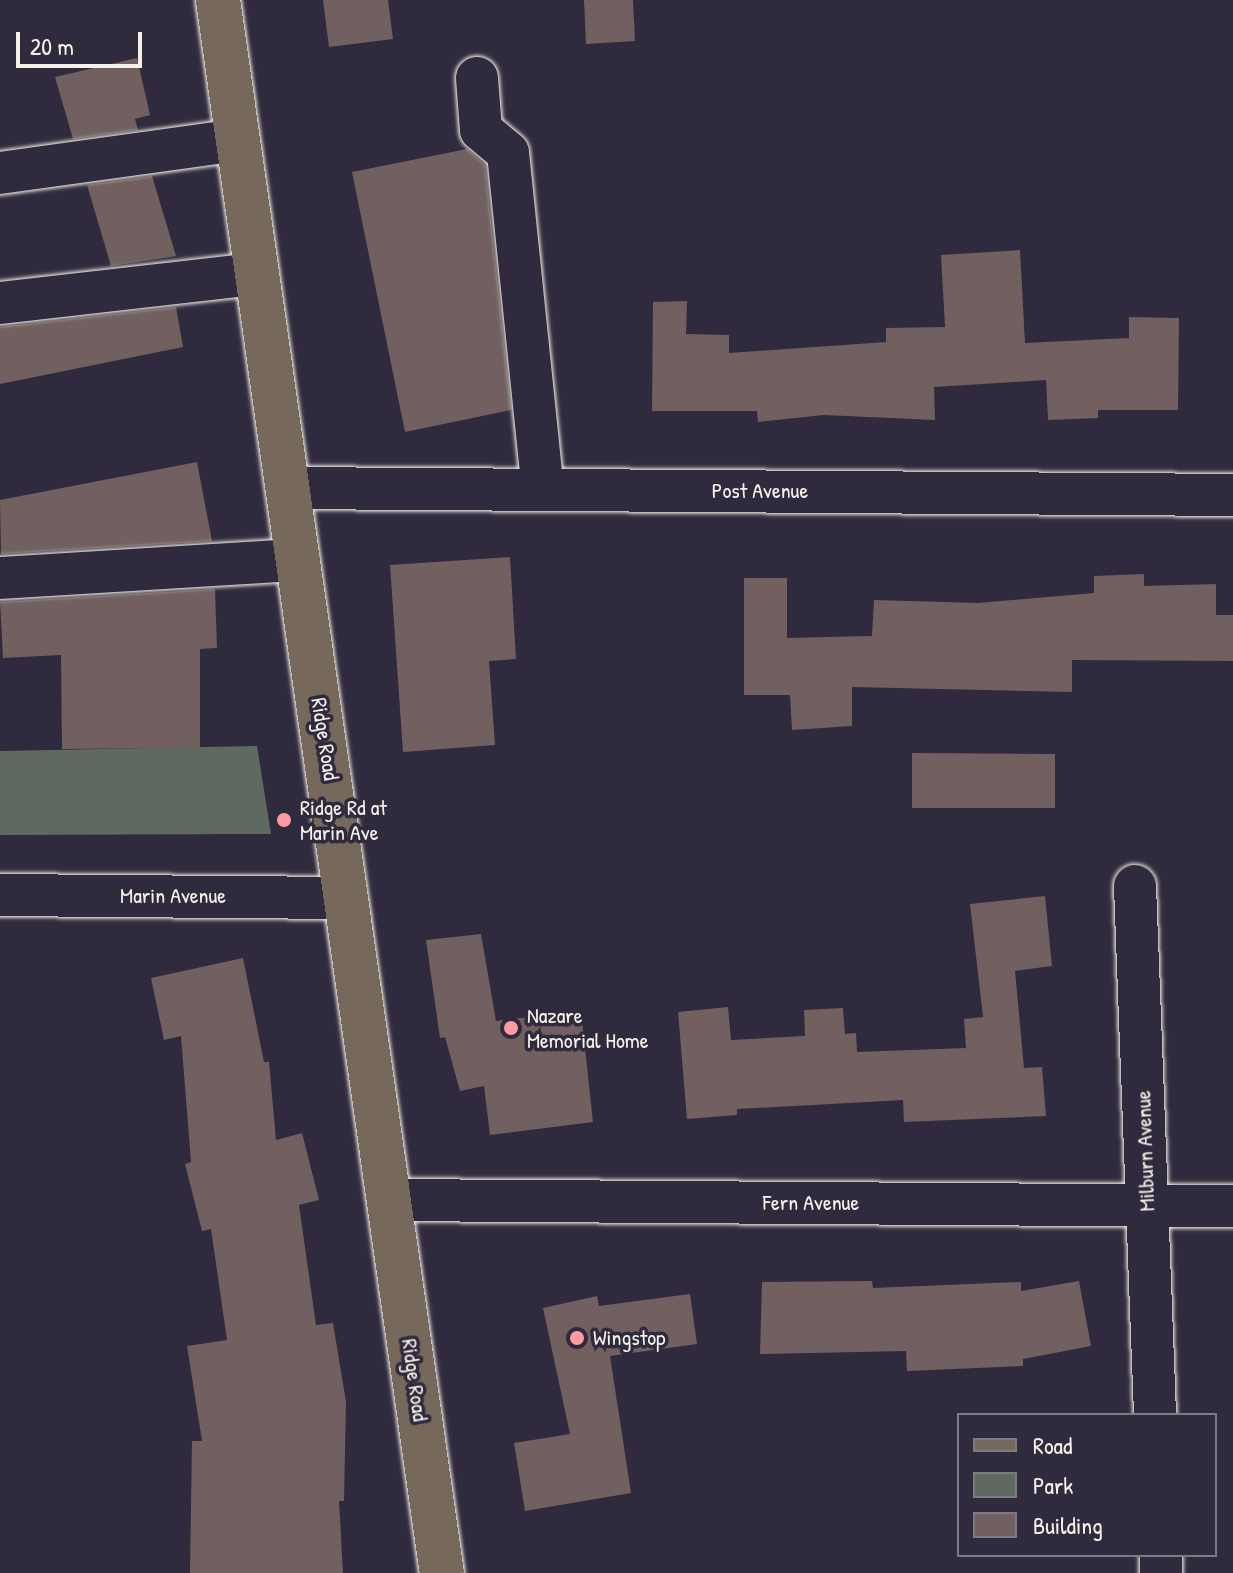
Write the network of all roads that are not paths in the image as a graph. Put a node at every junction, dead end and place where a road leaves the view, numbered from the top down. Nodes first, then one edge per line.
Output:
1 (218, 0) edge
2 (477, 78) dead end
3 (238, 140) junction
4 (0, 173) edge
5 (256, 274) junction
6 (0, 303) edge
7 (287, 488) junction
8 (543, 489) junction
9 (1233, 495) edge
10 (298, 560) junction
11 (0, 578) edge
12 (1135, 886) dead end
13 (0, 895) edge
14 (346, 898) junction
15 (389, 1200) junction
16 (1147, 1206) junction
17 (1233, 1206) edge
18 (1155, 1413) edge
19 (442, 1573) edge

1 - 3 main road, Ridge Road
2 - 8 street
3 - 4 street
3 - 5 main road, Ridge Road
5 - 6 street
5 - 7 main road, Ridge Road
7 - 8 street, Post Avenue
7 - 10 main road, Ridge Road
8 - 9 street, Post Avenue
10 - 11 street
10 - 14 main road, Ridge Road
12 - 16 street, Milburn Avenue
13 - 14 street, Marin Avenue
14 - 15 main road, Ridge Road
15 - 16 street, Fern Avenue
15 - 19 main road, Ridge Road
16 - 17 street, Fern Avenue
16 - 18 street, Milburn Avenue

